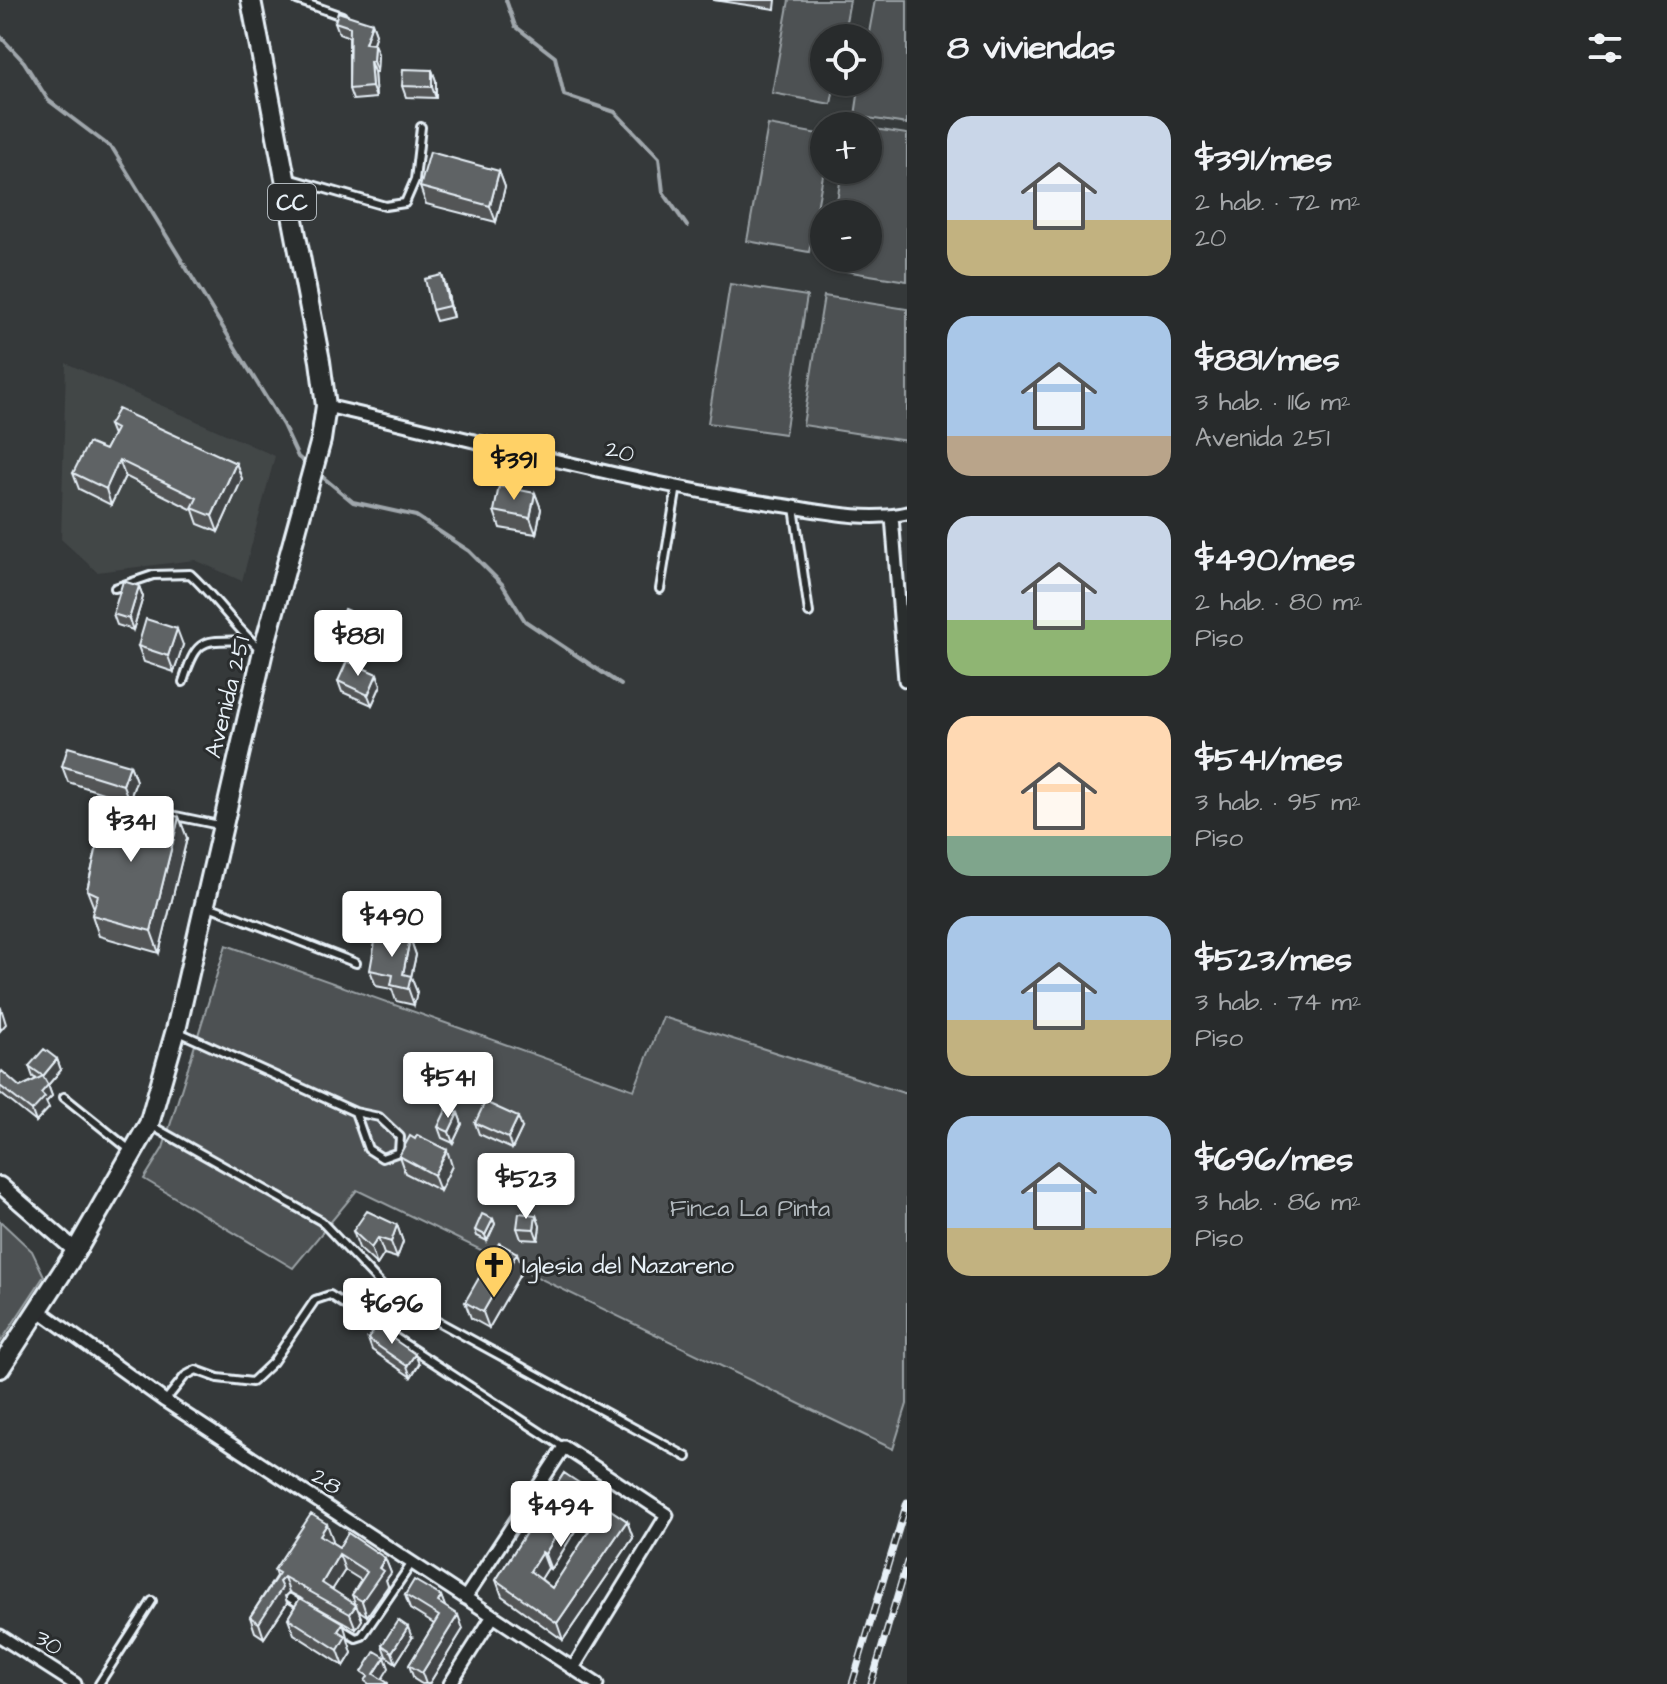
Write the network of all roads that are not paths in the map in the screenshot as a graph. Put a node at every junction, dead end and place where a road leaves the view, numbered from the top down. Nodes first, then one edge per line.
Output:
1 (251, 0) edge
2 (297, 0) edge
3 (349, 19) edge
4 (421, 127) dead end
5 (288, 178) junction
6 (326, 406) junction
7 (677, 486) junction
8 (794, 507) junction
9 (907, 513) edge
10 (892, 516) junction
11 (115, 588) dead end
12 (660, 589) dead end
13 (809, 613) dead end
14 (257, 646) junction
15 (905, 680) dead end
16 (183, 682) dead end
17 (132, 808) dead end
18 (221, 825) junction
19 (203, 904) junction
20 (356, 963) dead end
21 (176, 1030) junction
22 (64, 1097) dead end
23 (355, 1112) junction
24 (149, 1124) junction
25 (134, 1153) junction
26 (0, 1185) edge
27 (76, 1251) junction
28 (37, 1309) junction
29 (0, 1368) edge
30 (165, 1401) junction
31 (564, 1447) junction
32 (687, 1457) dead end
33 (412, 1563) junction
34 (290, 1598) dead end
35 (465, 1598) junction
36 (152, 1601) dead end
37 (316, 1614) edge
38 (493, 1616) junction
39 (330, 1622) edge
40 (0, 1636) edge
41 (573, 1668) junction
42 (75, 1684) edge
43 (99, 1684) edge
44 (450, 1684) edge
45 (597, 1684) edge

1 - 5 main road, Avenida 251 / CC
2 - 3 lane
4 - 5 lane
5 - 6 main road, Avenida 251 / CC
6 - 7 street, 20
6 - 14 main road, Avenida 251 / CC
7 - 8 street, 20
7 - 12 lane
8 - 10 street, 20
8 - 13 lane
9 - 10 street, 20
10 - 15 street
11 - 14 lane
14 - 16 lane
14 - 18 main road, Avenida 251 / CC
17 - 18 lane
18 - 19 main road, Avenida 251 / CC
19 - 20 lane
19 - 21 main road, Avenida 251 / CC
21 - 23 lane
21 - 24 main road, Avenida 251 / CC
22 - 25 lane
23 - 23 lane
24 - 25 main road, Avenida 251 / CC
24 - 32 lane
25 - 27 main road, Avenida 251 / CC
26 - 27 street
27 - 28 main road, Avenida 251 / CC
28 - 29 main road, Avenida 251 / CC
28 - 30 street, 28
30 - 31 lane
30 - 33 street, 28
31 - 35 street
31 - 41 street
33 - 35 street, 28
33 - 39 lane
34 - 37 lane
35 - 38 street, 28
36 - 43 lane
38 - 41 street, 28
38 - 44 street
40 - 42 street, 30
41 - 45 street, 28

